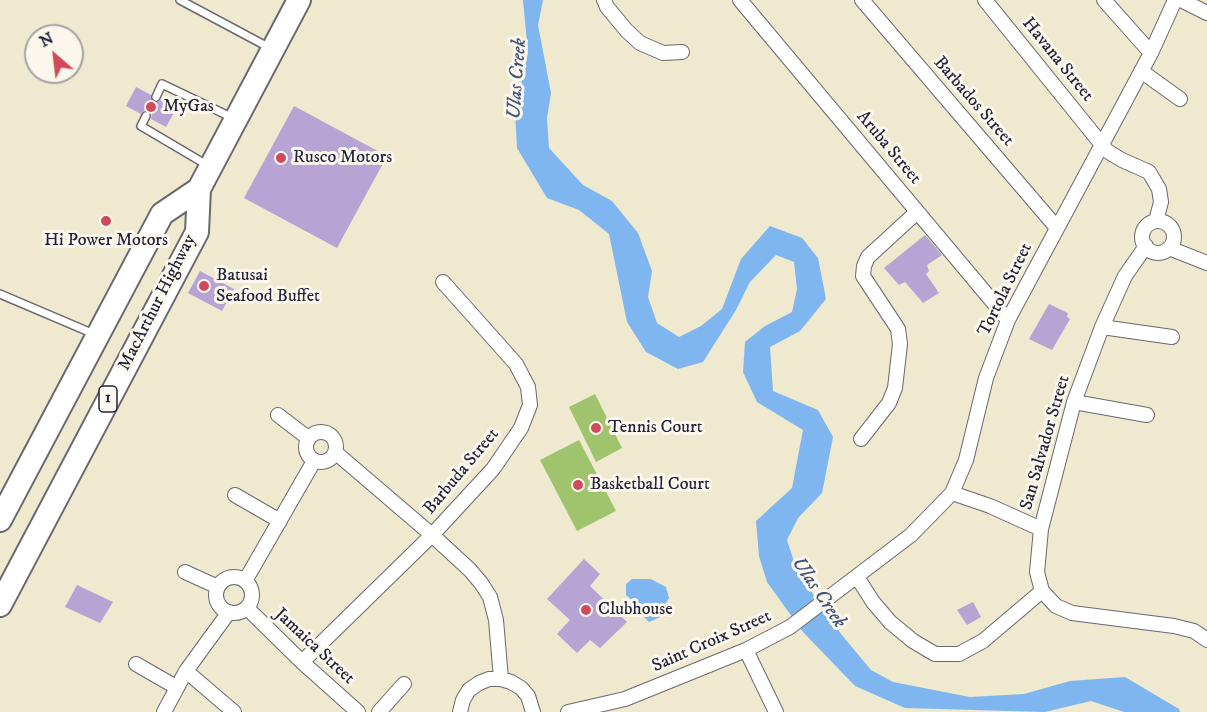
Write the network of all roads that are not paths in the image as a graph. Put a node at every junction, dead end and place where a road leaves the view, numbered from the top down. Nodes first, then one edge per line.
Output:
1 (180, 0) edge
2 (298, 0) edge
3 (604, 0) edge
4 (740, 0) edge
5 (862, 0) edge
6 (985, 0) edge
7 (1104, 0) edge
8 (1175, 0) edge
9 (1181, 0) edge
10 (1207, 12) edge
11 (272, 49) junction
12 (682, 52) dead end
13 (1151, 53) junction
14 (1141, 71) junction
15 (156, 98) dead end
16 (1180, 99) dead end
17 (146, 116) dead end
18 (235, 119) junction
19 (1101, 144) junction
20 (210, 166) junction
21 (199, 189) junction
22 (917, 212) junction
23 (1156, 221) junction
24 (1057, 228) junction
25 (1146, 246) junction
26 (1169, 248) junction
27 (1207, 263) edge
28 (443, 282) dead end
29 (0, 294) edge
30 (1008, 320) junction
31 (1102, 327) junction
32 (98, 336) junction
33 (1172, 337) dead end
34 (1074, 402) junction
35 (278, 415) dead end
36 (1147, 415) dead end
37 (308, 438) junction
38 (861, 439) dead end
39 (335, 452) junction
40 (314, 461) junction
41 (952, 493) junction
42 (236, 495) dead end
43 (0, 520) edge
44 (280, 521) junction
45 (1041, 529) junction
46 (432, 535) junction
47 (185, 572) dead end
48 (857, 577) junction
49 (245, 581) junction
50 (218, 587) junction
51 (1042, 591) junction
52 (0, 604) edge
53 (247, 608) junction
54 (229, 612) junction
55 (1207, 640) edge
56 (747, 650) junction
57 (302, 662) junction
58 (136, 664) dead end
59 (186, 671) junction
60 (501, 679) junction
61 (404, 684) dead end
62 (176, 687) junction
63 (627, 705) edge
64 (164, 712) edge
65 (234, 712) edge
66 (358, 712) edge
67 (379, 712) edge
68 (460, 712) edge
69 (533, 712) edge
70 (568, 712) edge
71 (776, 712) edge

1 - 11 lane
2 - 11 highway, MacArthur Highway / 1
3 - 12 street
4 - 22 street, Aruba Street
5 - 24 street, Barbados Street
6 - 19 street, Havana Street
7 - 13 street
8 - 13 street, Tortola Street
9 - 10 street
11 - 18 highway, MacArthur Highway / 1
13 - 14 street, Tortola Street
14 - 16 street
14 - 19 street, Tortola Street
15 - 18 lane
17 - 20 lane
18 - 20 highway, MacArthur Highway / 1
19 - 23 street
19 - 24 street, Tortola Street
20 - 21 highway, MacArthur Highway / 1
21 - 32 highway, MacArthur Highway / 1
21 - 52 highway, MacArthur Highway / 1
22 - 30 street, Aruba Street
22 - 38 street
23 - 25 street
23 - 26 street
24 - 30 street, Tortola Street
25 - 26 street
25 - 31 street, San Salvador Street
26 - 27 street
28 - 46 street, Barbuda Street
29 - 32 lane
30 - 41 street, Tortola Street
31 - 33 street
31 - 34 street, San Salvador Street
32 - 43 highway, MacArthur Highway / 1
34 - 36 street
34 - 45 street, San Salvador Street
35 - 37 street
37 - 39 street
37 - 40 street
39 - 40 street
39 - 46 street
40 - 44 street
41 - 45 street
41 - 48 street, Tortola Street
42 - 44 street
44 - 49 street
45 - 51 street, San Salvador Street
46 - 57 street, Barbuda Street
46 - 60 street
47 - 50 street
48 - 51 street
48 - 56 street, Saint Croix Street
49 - 50 street
49 - 53 street
50 - 54 street
51 - 55 street
53 - 54 street
53 - 57 street, Jamaica Street
54 - 59 street
56 - 63 street, Saint Croix Street
56 - 71 street
57 - 66 street, Jamaica Street
58 - 62 street
59 - 62 street
59 - 65 street
60 - 68 street
60 - 69 street
61 - 67 street
62 - 64 street
63 - 70 street, Saint Croix Street

